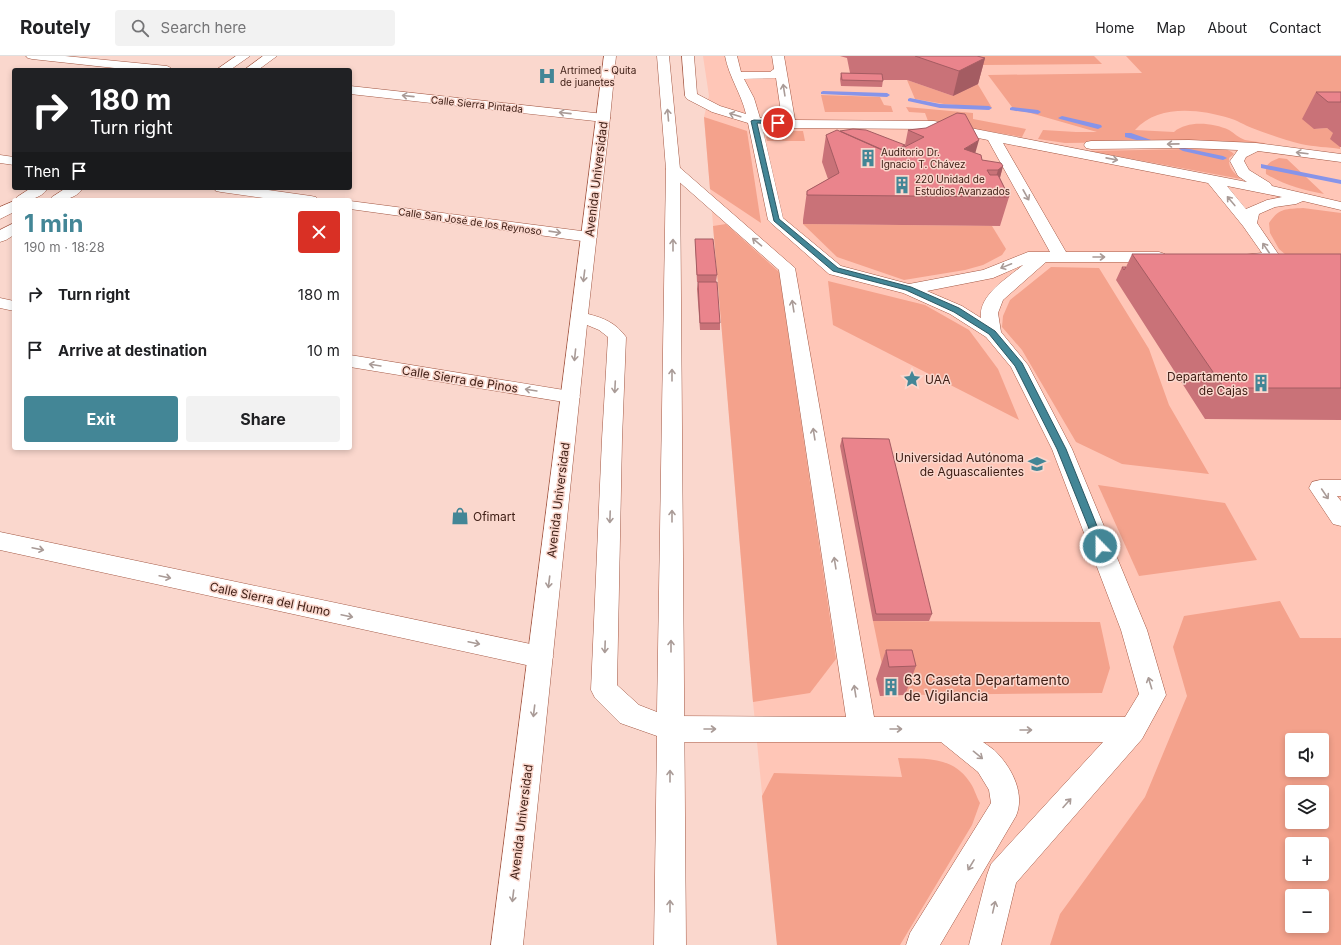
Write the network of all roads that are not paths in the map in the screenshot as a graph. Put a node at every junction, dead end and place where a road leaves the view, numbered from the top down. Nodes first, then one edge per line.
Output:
1 (32, 56) edge
2 (244, 56) edge
3 (271, 56) edge
4 (610, 56) edge
5 (663, 56) edge
6 (688, 56) edge
7 (732, 56) edge
8 (778, 56) edge
9 (148, 68) edge
10 (225, 68) edge
11 (253, 68) edge
12 (781, 70) junction
13 (736, 76) junction
14 (352, 90) edge
15 (604, 118) junction
16 (754, 121) junction
17 (789, 124) junction
18 (993, 136) junction
19 (1046, 146) junction
20 (1256, 147) junction
21 (1341, 158) edge
22 (0, 159) edge
23 (12, 161) edge
24 (673, 169) junction
25 (1213, 179) junction
26 (38, 190) edge
27 (73, 190) edge
28 (236, 190) edge
29 (1282, 193) junction
30 (25, 198) edge
31 (60, 198) edge
32 (297, 198) edge
33 (1309, 198) junction
34 (352, 205) edge
35 (12, 206) edge
36 (1341, 206) edge
37 (0, 214) edge
38 (1249, 223) junction
39 (12, 229) edge
40 (0, 237) edge
41 (589, 237) junction
42 (1052, 256) junction
43 (1172, 257) edge
44 (1230, 258) edge
45 (909, 289) junction
46 (0, 303) edge
47 (12, 306) edge
48 (579, 316) junction
49 (992, 333) junction
50 (352, 361) edge
51 (570, 397) junction
52 (1341, 488) edge
53 (1341, 518) edge
54 (0, 541) edge
55 (540, 657) junction
56 (671, 729) junction
57 (862, 730) junction
58 (947, 730) junction
59 (1132, 730) junction
60 (507, 945) edge
61 (670, 945) edge
62 (922, 945) edge
63 (985, 945) edge

1 - 9 main road
2 - 10 main road
3 - 11 main road
4 - 15 main road, Avenida Universidad
24 -> 5 main road
16 -> 6 main road
7 - 13 main road
8 - 12 main road
12 - 13 main road
17 -> 12 main road
13 - 16 main road
15 -> 14 main road, Calle Sierra Pintada
15 - 41 main road, Avenida Universidad
16 - 17 main road
16 - 45 main road
17 - 18 main road
18 - 19 main road
18 -> 42 main road
20 -> 19 main road
19 -> 25 main road
21 -> 20 main road
20 - 29 main road
22 - 23 main road
56 -> 24 main road
57 -> 24 main road
25 - 29 main road
38 -> 25 main road
26 - 30 main road
27 - 31 main road
28 - 32 main road
29 - 33 main road
33 - 36 main road
33 - 38 main road
34 -> 41 main road, Calle San José de los Reynoso
35 - 37 main road
44 -> 38 main road
39 - 40 main road
41 -> 48 main road, Avenida Universidad
42 -> 43 main road
42 -> 45 main road
42 - 49 main road
45 - 49 main road
46 - 47 main road
48 -> 51 main road, Avenida Universidad
48 -> 56 main road
59 -> 49 main road
51 -> 50 main road, Calle Sierra de Pinos
51 -> 55 main road, Avenida Universidad
52 -> 53 main road
54 -> 55 main road, Calle Sierra del Humo
55 -> 60 main road, Avenida Universidad
56 -> 57 main road
61 -> 56 main road
57 -> 58 main road
58 -> 59 main road
58 -> 62 main road
63 -> 59 main road

